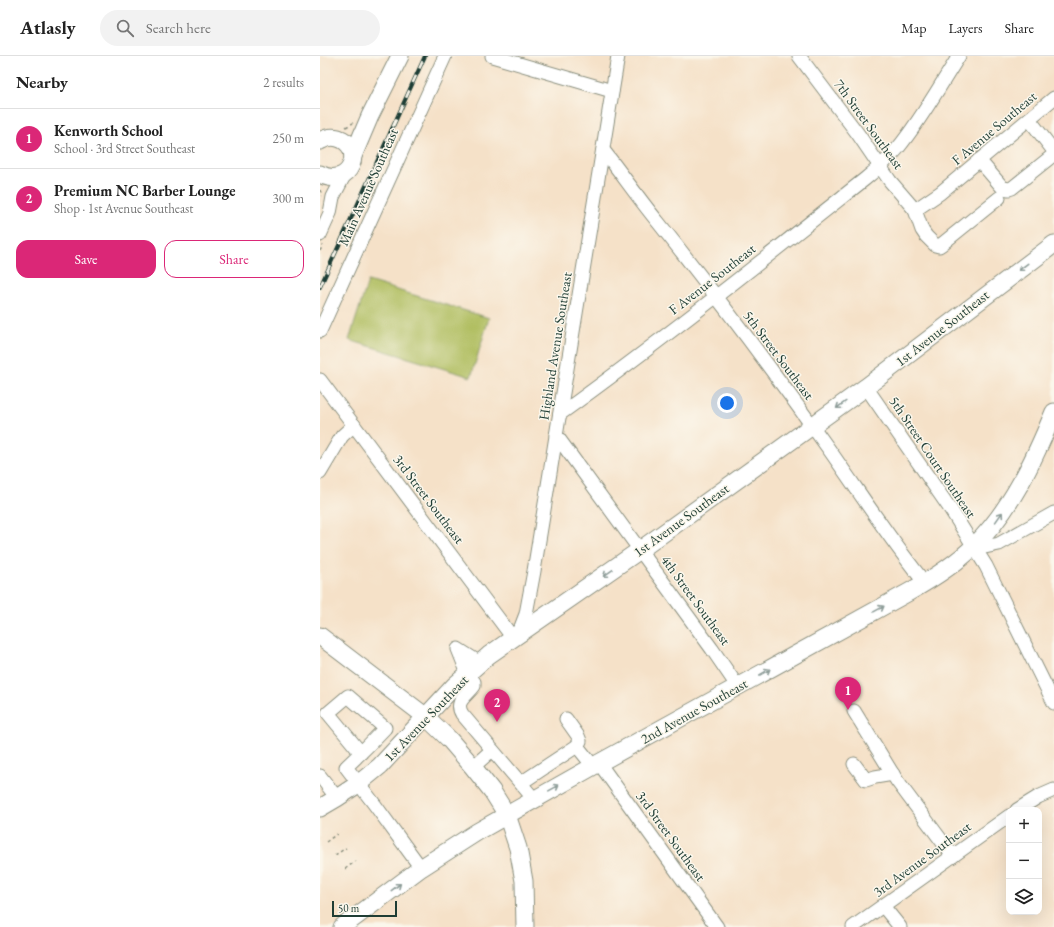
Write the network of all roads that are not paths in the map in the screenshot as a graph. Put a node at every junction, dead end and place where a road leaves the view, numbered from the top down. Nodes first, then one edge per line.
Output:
1 (400, 56) edge
2 (445, 56) edge
3 (492, 56) edge
4 (618, 56) edge
5 (799, 56) edge
6 (959, 56) edge
7 (612, 91) junction
8 (1054, 98) edge
9 (363, 118) junction
10 (1029, 119) junction
11 (342, 133) junction
12 (320, 142) edge
13 (603, 150) junction
14 (1054, 153) edge
15 (353, 156) junction
16 (980, 160) junction
17 (880, 166) junction
18 (320, 174) edge
19 (345, 174) junction
20 (327, 197) junction
21 (999, 198) dead end
22 (915, 210) junction
23 (320, 234) edge
24 (1054, 244) edge
25 (716, 297) junction
26 (320, 331) edge
27 (320, 380) edge
28 (866, 386) junction
29 (1054, 412) edge
30 (560, 414) junction
31 (354, 425) junction
32 (812, 426) junction
33 (556, 435) junction
34 (320, 473) edge
35 (1054, 513) edge
36 (974, 546) junction
37 (640, 550) junction
38 (924, 584) junction
39 (320, 636) edge
40 (513, 638) junction
41 (474, 668) junction
42 (738, 687) junction
43 (1054, 703) edge
44 (854, 711) dead end
45 (425, 716) junction
46 (566, 719) dead end
47 (375, 739) junction
48 (577, 746) junction
49 (492, 750) junction
50 (361, 753) junction
51 (391, 754) junction
52 (854, 764) dead end
53 (596, 765) junction
54 (473, 767) junction
55 (893, 774) junction
56 (320, 776) edge
57 (520, 783) junction
58 (358, 784) junction
59 (1054, 790) edge
60 (337, 798) junction
61 (534, 799) junction
62 (1022, 807) edge
63 (320, 808) edge
64 (507, 815) junction
65 (1006, 818) edge
66 (953, 856) junction
67 (421, 868) junction
68 (884, 906) junction
69 (342, 927) edge
70 (525, 927) edge
71 (717, 927) edge
72 (853, 927) edge
73 (900, 927) edge

1 - 9 main road
2 - 26 street, Main Avenue Southeast
3 - 7 street
4 - 7 street, Highland Avenue Southeast
5 - 17 street, 7th Street Southeast
6 - 17 street, F Avenue Southeast
7 - 13 street, Highland Avenue Southeast
8 - 10 street, F Avenue Southeast
9 - 11 main road
9 - 15 main road
10 - 14 street
10 - 16 street, F Avenue Southeast
11 - 12 main road
11 - 15 main road
13 - 25 street, 5th Street Southeast
13 - 30 street, Highland Avenue Southeast
14 - 16 street
15 - 19 main road
16 - 22 street, F Avenue Southeast
17 - 22 street, 7th Street Southeast
17 - 25 street, F Avenue Southeast
18 - 19 main road
18 - 20 street
19 - 20 street
20 - 23 street
21 - 22 street
24 -> 28 main road, 1st Avenue Southeast
25 - 30 street, F Avenue Southeast
25 - 32 street, 5th Street Southeast
27 - 31 street, 3rd Street Southeast
28 -> 32 main road, 1st Avenue Southeast
28 - 36 street, 5th Street Court Southeast
36 -> 29 main road, 2nd Avenue Southeast
30 - 33 street, Highland Avenue Southeast
31 - 34 street
31 - 40 street, 3rd Street Southeast
32 - 37 main road, 1st Avenue Southeast
32 - 38 street, 5th Street Southeast
33 - 37 street, 4th Street Southeast
33 - 40 street, Highland Avenue Southeast
35 - 36 street
36 - 38 main road, 2nd Avenue Southeast
36 - 43 street
37 -> 40 main road, 1st Avenue Southeast
37 - 42 street, 4th Street Southeast
42 -> 38 main road, 2nd Avenue Southeast
39 - 45 main road
40 - 41 main road, 1st Avenue Southeast
41 - 45 main road, 1st Avenue Southeast
41 - 49 street
42 - 53 main road, 2nd Avenue Southeast
44 - 55 street
45 - 51 main road, 1st Avenue Southeast
45 - 54 main road
46 - 48 street
47 - 50 street
47 - 50 street
47 - 51 street
48 - 53 street, 3rd Street Southeast
48 - 57 street
49 - 54 street
49 - 57 street
50 - 58 street
51 - 58 main road, 1st Avenue Southeast
52 - 55 street
61 -> 53 main road, 2nd Avenue Southeast
53 - 71 street, 3rd Street Southeast
54 - 64 main road
55 - 66 street
56 - 60 street
57 - 61 street
58 - 60 main road, 1st Avenue Southeast
58 - 67 street
59 - 62 street
60 - 63 main road, 1st Avenue Southeast
61 - 64 main road, 2nd Avenue Southeast
64 - 67 main road, 2nd Avenue Southeast
64 - 70 main road
65 - 66 street, 3rd Avenue Southeast
66 - 68 street, 3rd Avenue Southeast
69 -> 67 main road, 2nd Avenue Southeast
68 - 72 street, 3rd Avenue Southeast
68 - 73 street

